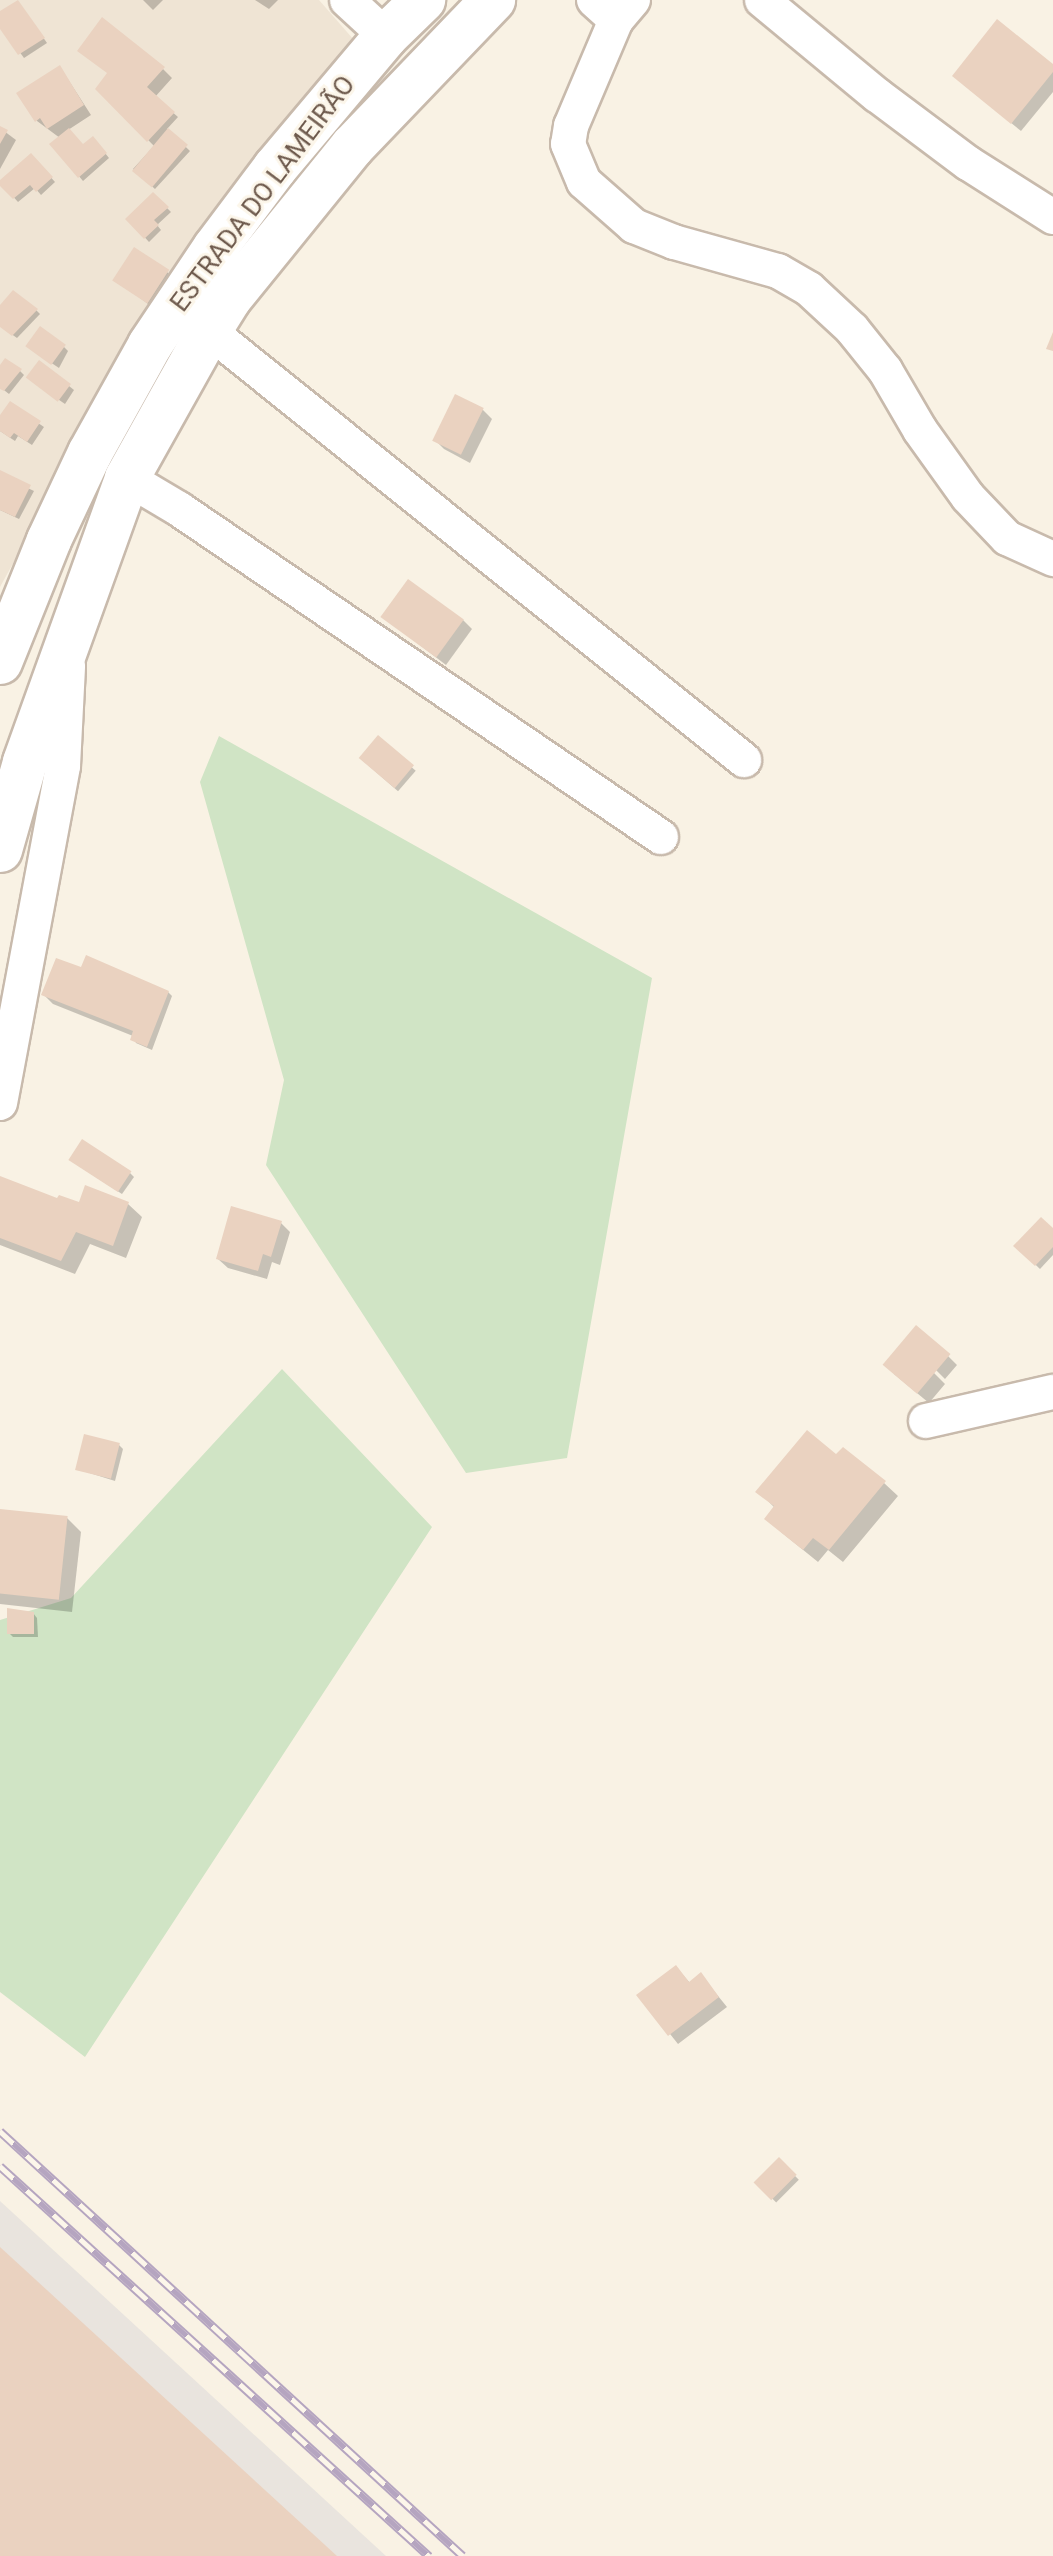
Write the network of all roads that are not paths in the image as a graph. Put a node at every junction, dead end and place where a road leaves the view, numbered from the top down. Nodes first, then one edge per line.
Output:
1 (347, 0) edge
2 (423, 0) edge
3 (493, 0) edge
4 (762, 0) edge
5 (614, 7) edge
6 (386, 36) junction
7 (1053, 217) edge
8 (209, 331) junction
9 (127, 478) junction
10 (1053, 559) edge
11 (69, 638) junction
12 (0, 662) edge
13 (744, 760) dead end
14 (661, 837) dead end
15 (0, 850) edge
16 (0, 1103) edge
17 (1053, 1392) edge
18 (926, 1421) dead end

1 - 6 street
2 - 6 main road, ESTRADA DO LAMEIRÃO
3 - 8 main road, ESTRADA DO LAMEIRÃO
4 - 7 street
5 - 10 street
6 - 12 main road, ESTRADA DO LAMEIRÃO
8 - 9 main road, ESTRADA DO LAMEIRÃO
8 - 13 street
9 - 11 main road, ESTRADA DO LAMEIRÃO
9 - 14 street
11 - 15 main road, ESTRADA DO LAMEIRÃO
11 - 16 street, ESTRADA DO LAMEIRÃO
17 - 18 street

